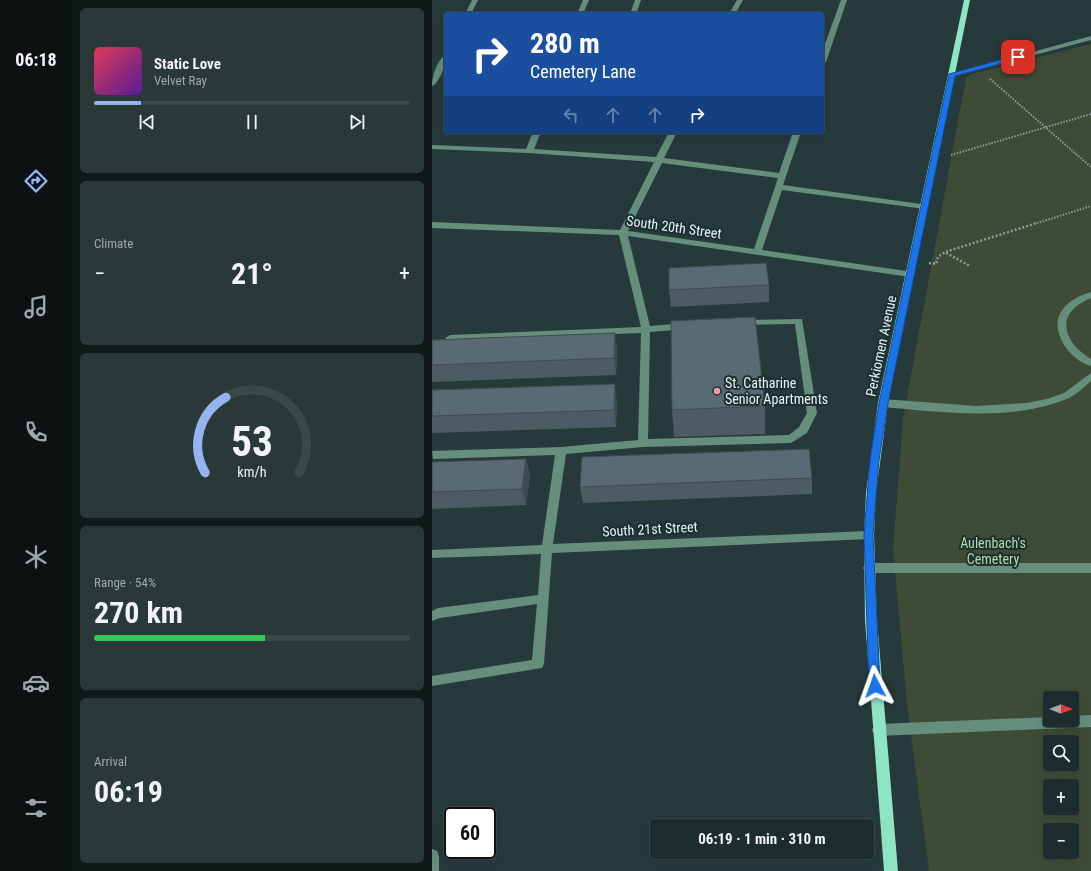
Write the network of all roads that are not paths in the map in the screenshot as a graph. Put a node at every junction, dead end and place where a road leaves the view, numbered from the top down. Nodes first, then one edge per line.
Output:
1 (475, 0) edge
2 (586, 0) edge
3 (638, 0) edge
4 (740, 0) edge
5 (844, 0) edge
6 (967, 0) edge
7 (469, 12) edge
8 (581, 12) edge
9 (634, 12) edge
10 (733, 12) edge
11 (1091, 38) edge
12 (824, 56) edge
13 (444, 61) edge
14 (952, 74) junction
15 (432, 84) edge
16 (536, 134) edge
17 (672, 134) edge
18 (796, 134) edge
19 (432, 147) edge
20 (530, 151) junction
21 (659, 160) junction
22 (781, 176) junction
23 (778, 187) junction
24 (925, 207) junction
25 (432, 225) edge
26 (624, 233) junction
27 (757, 252) junction
28 (910, 274) junction
29 (1091, 295) edge
30 (730, 324) edge
31 (692, 326) edge
32 (646, 328) junction
33 (450, 338) edge
34 (1091, 363) edge
35 (1091, 376) edge
36 (883, 403) junction
37 (643, 444) junction
38 (561, 451) junction
39 (434, 455) dead end
40 (868, 535) junction
41 (547, 549) junction
42 (432, 554) edge
43 (869, 568) junction
44 (1091, 568) edge
45 (542, 599) junction
46 (432, 616) edge
47 (432, 681) edge
48 (1091, 721) edge
49 (878, 730) junction
50 (432, 856) edge
51 (432, 871) edge
52 (891, 871) edge

1 - 7 street
2 - 8 street
3 - 9 street
4 - 10 street
5 - 12 street
6 - 14 main road, Perkiomen Avenue
11 - 14 street
13 - 15 street
14 - 24 main road, Perkiomen Avenue
16 - 20 street
17 - 21 street
18 - 22 street
19 - 20 street
20 - 21 street
21 - 22 street
21 - 26 street
22 - 23 street
23 - 24 street
23 - 27 street
24 - 28 main road, Perkiomen Avenue
25 - 26 street, South 20th Street
26 - 27 street, South 20th Street
26 - 32 street
27 - 28 street, South 20th Street
28 - 36 main road, Perkiomen Avenue
29 - 34 street
30 - 37 street
31 - 32 street
32 - 33 street
32 - 37 street
35 - 36 street
36 - 40 main road, Perkiomen Avenue
37 - 38 street
38 - 39 street
38 - 41 street
40 - 41 street, South 21st Street
40 - 43 main road, Perkiomen Avenue
41 - 42 street, South 21st Street
41 - 45 street
43 - 44 street
43 - 49 main road, Perkiomen Avenue
45 - 46 street
45 - 47 street
48 - 49 street
49 - 52 main road, Perkiomen Avenue
50 - 51 street

